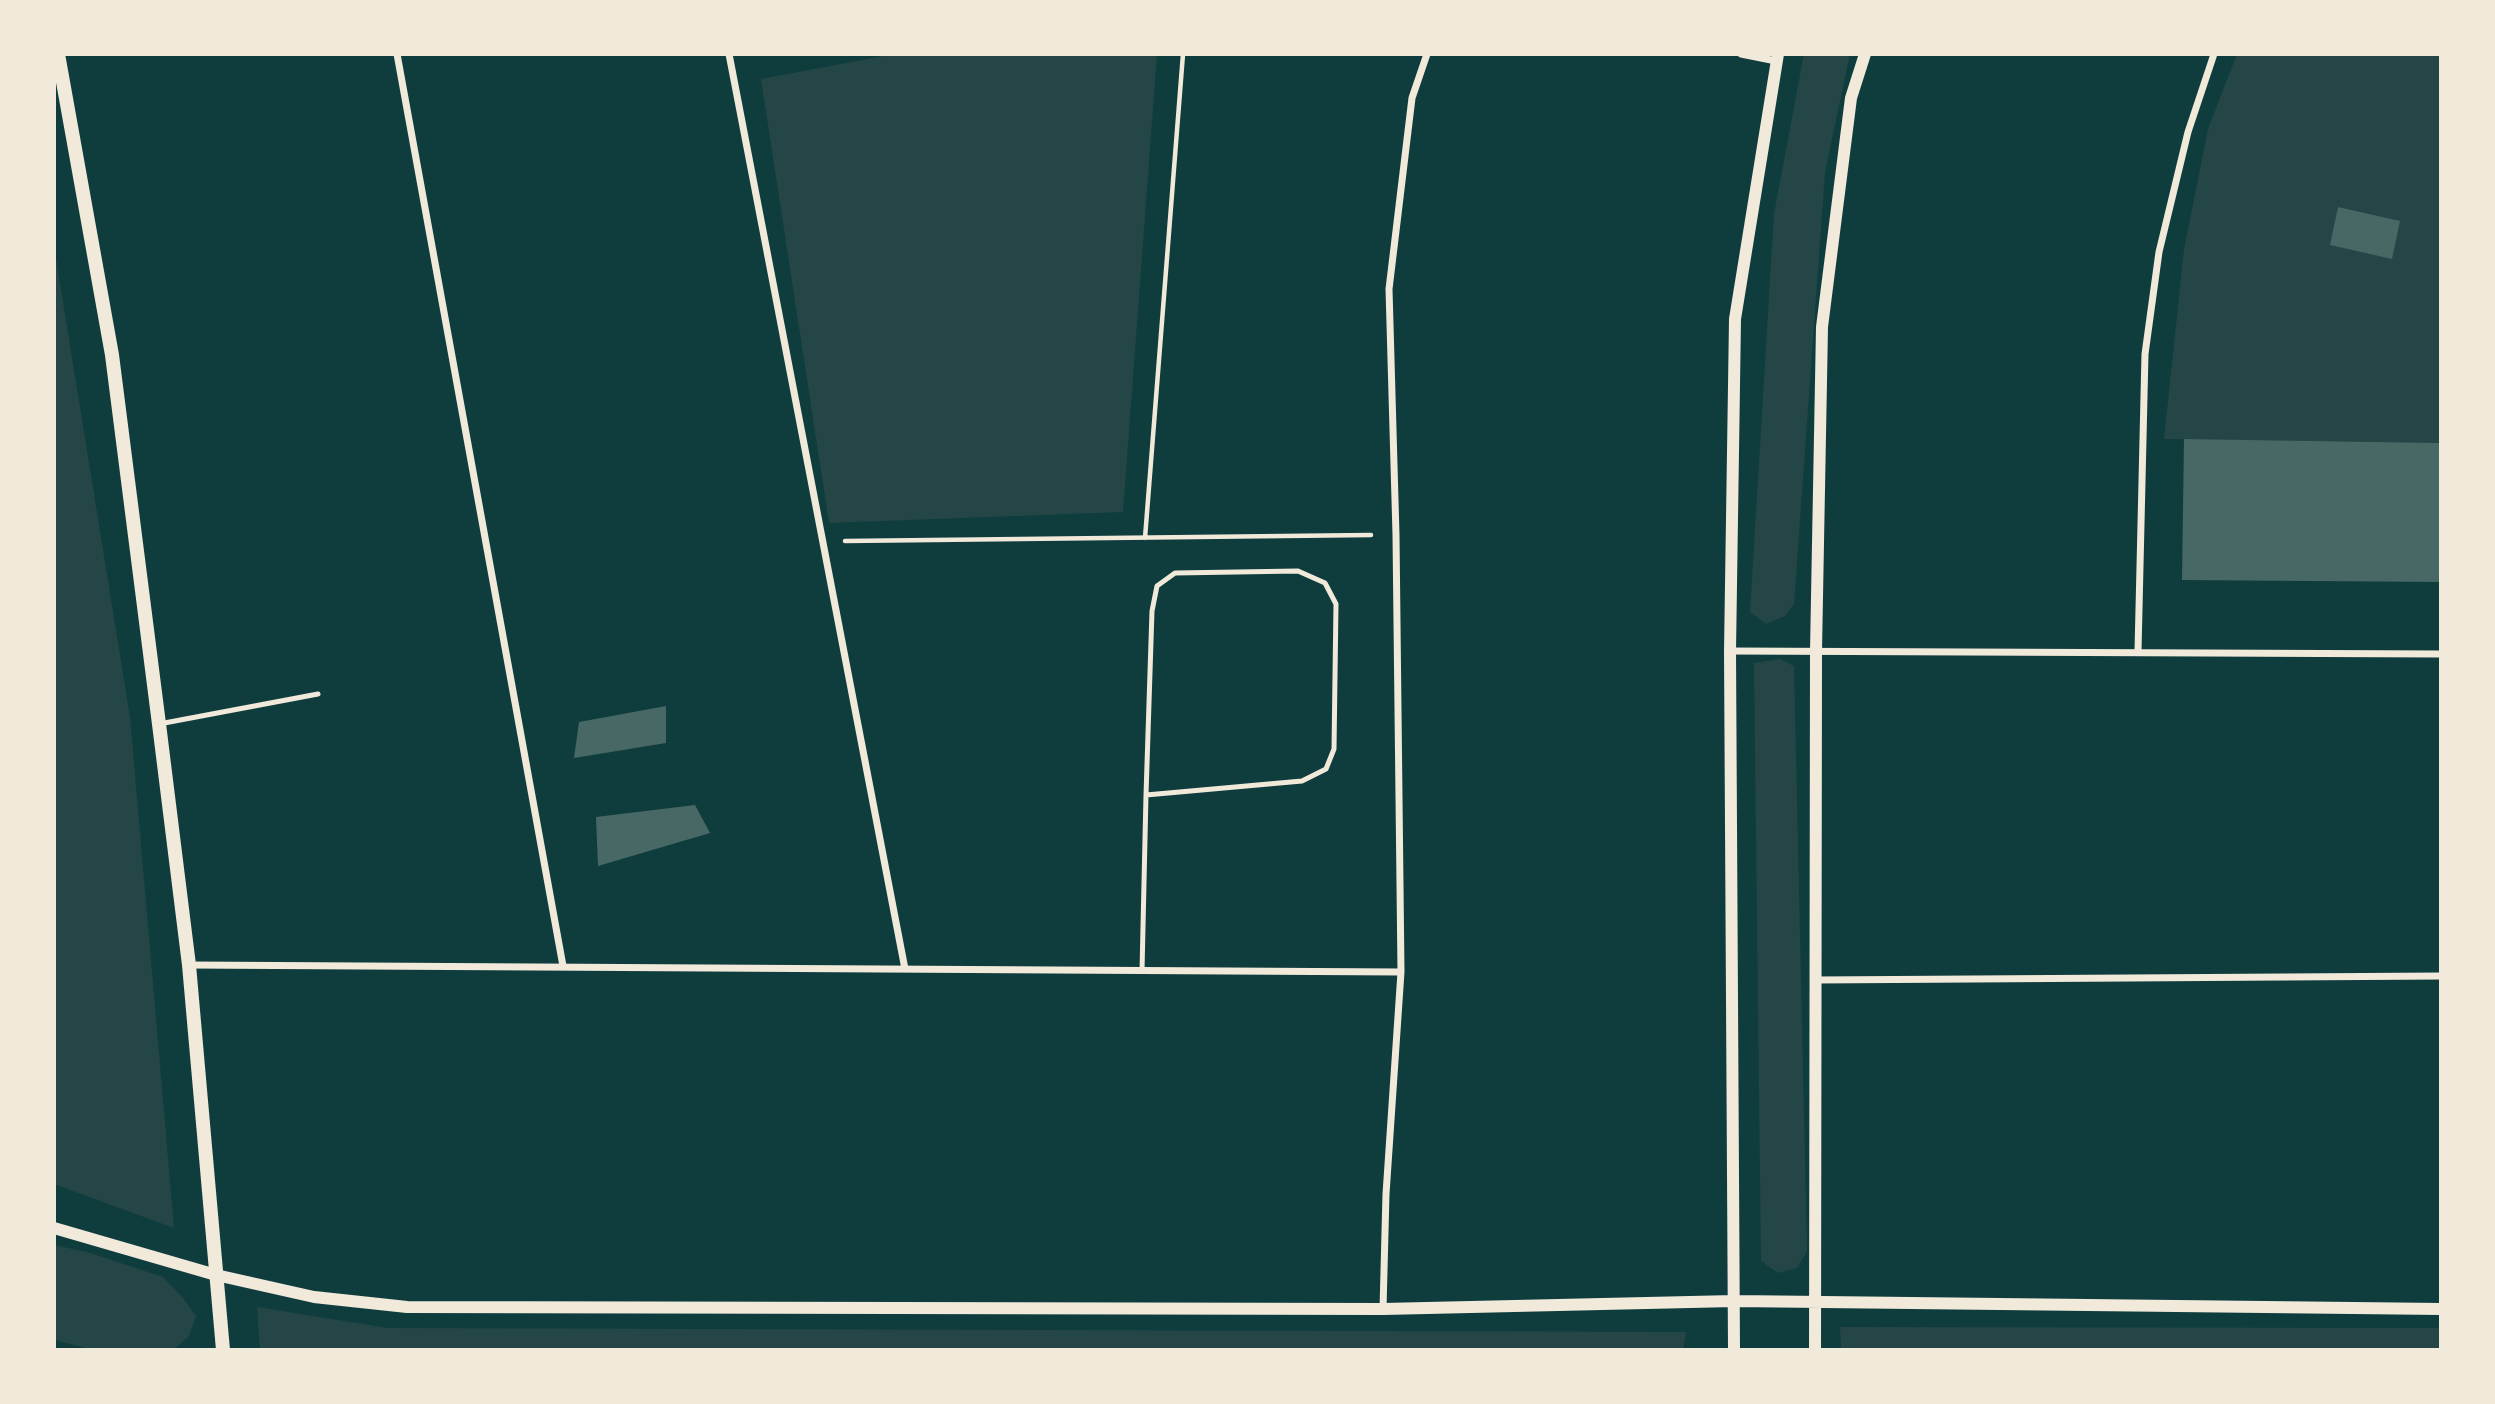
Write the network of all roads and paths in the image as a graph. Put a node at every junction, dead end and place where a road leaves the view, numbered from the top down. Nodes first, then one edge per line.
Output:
1 (58, 54) edge
2 (397, 54) edge
3 (730, 54) edge
4 (1183, 54) edge
5 (1427, 54) edge
6 (1741, 54) edge
7 (1865, 54) edge
8 (2214, 54) edge
9 (1777, 58) edge
10 (1396, 535) junction
11 (1145, 538) junction
12 (823, 541) junction
13 (1730, 651) junction
14 (1816, 651) junction
15 (2138, 651) junction
16 (2441, 654) edge
17 (318, 694) dead end
18 (159, 724) junction
19 (1146, 795) junction
20 (189, 965) junction
21 (562, 966) junction
22 (905, 969) junction
23 (1142, 971) junction
24 (1401, 972) junction
25 (2441, 976) edge
26 (1816, 980) junction
27 (54, 1228) edge
28 (216, 1275) junction
29 (1734, 1301) junction
30 (1815, 1301) junction
31 (1383, 1309) junction
32 (2441, 1309) edge
33 (222, 1350) edge
34 (1734, 1350) edge
35 (1815, 1350) edge

1 - 18 main road
2 - 21 street
3 - 12 street
4 - 11 path
5 - 10 street
6 - 9 street
7 - 14 street
8 - 15 street
9 - 13 street
10 - 11 path
10 - 24 street
11 - 12 path
12 - 22 street
13 - 14 street
13 - 29 street
14 - 15 street
14 - 26 street
15 - 16 street
17 - 18 lane
18 - 20 main road
19 - 19 lane
19 - 23 lane
20 - 21 street
20 - 28 main road
21 - 22 street
22 - 23 street
23 - 24 street
24 - 31 street
25 - 26 street
26 - 30 street
27 - 28 street
28 - 31 street
28 - 33 main road
29 - 30 street
29 - 31 street
29 - 34 street
30 - 32 street
30 - 35 street

